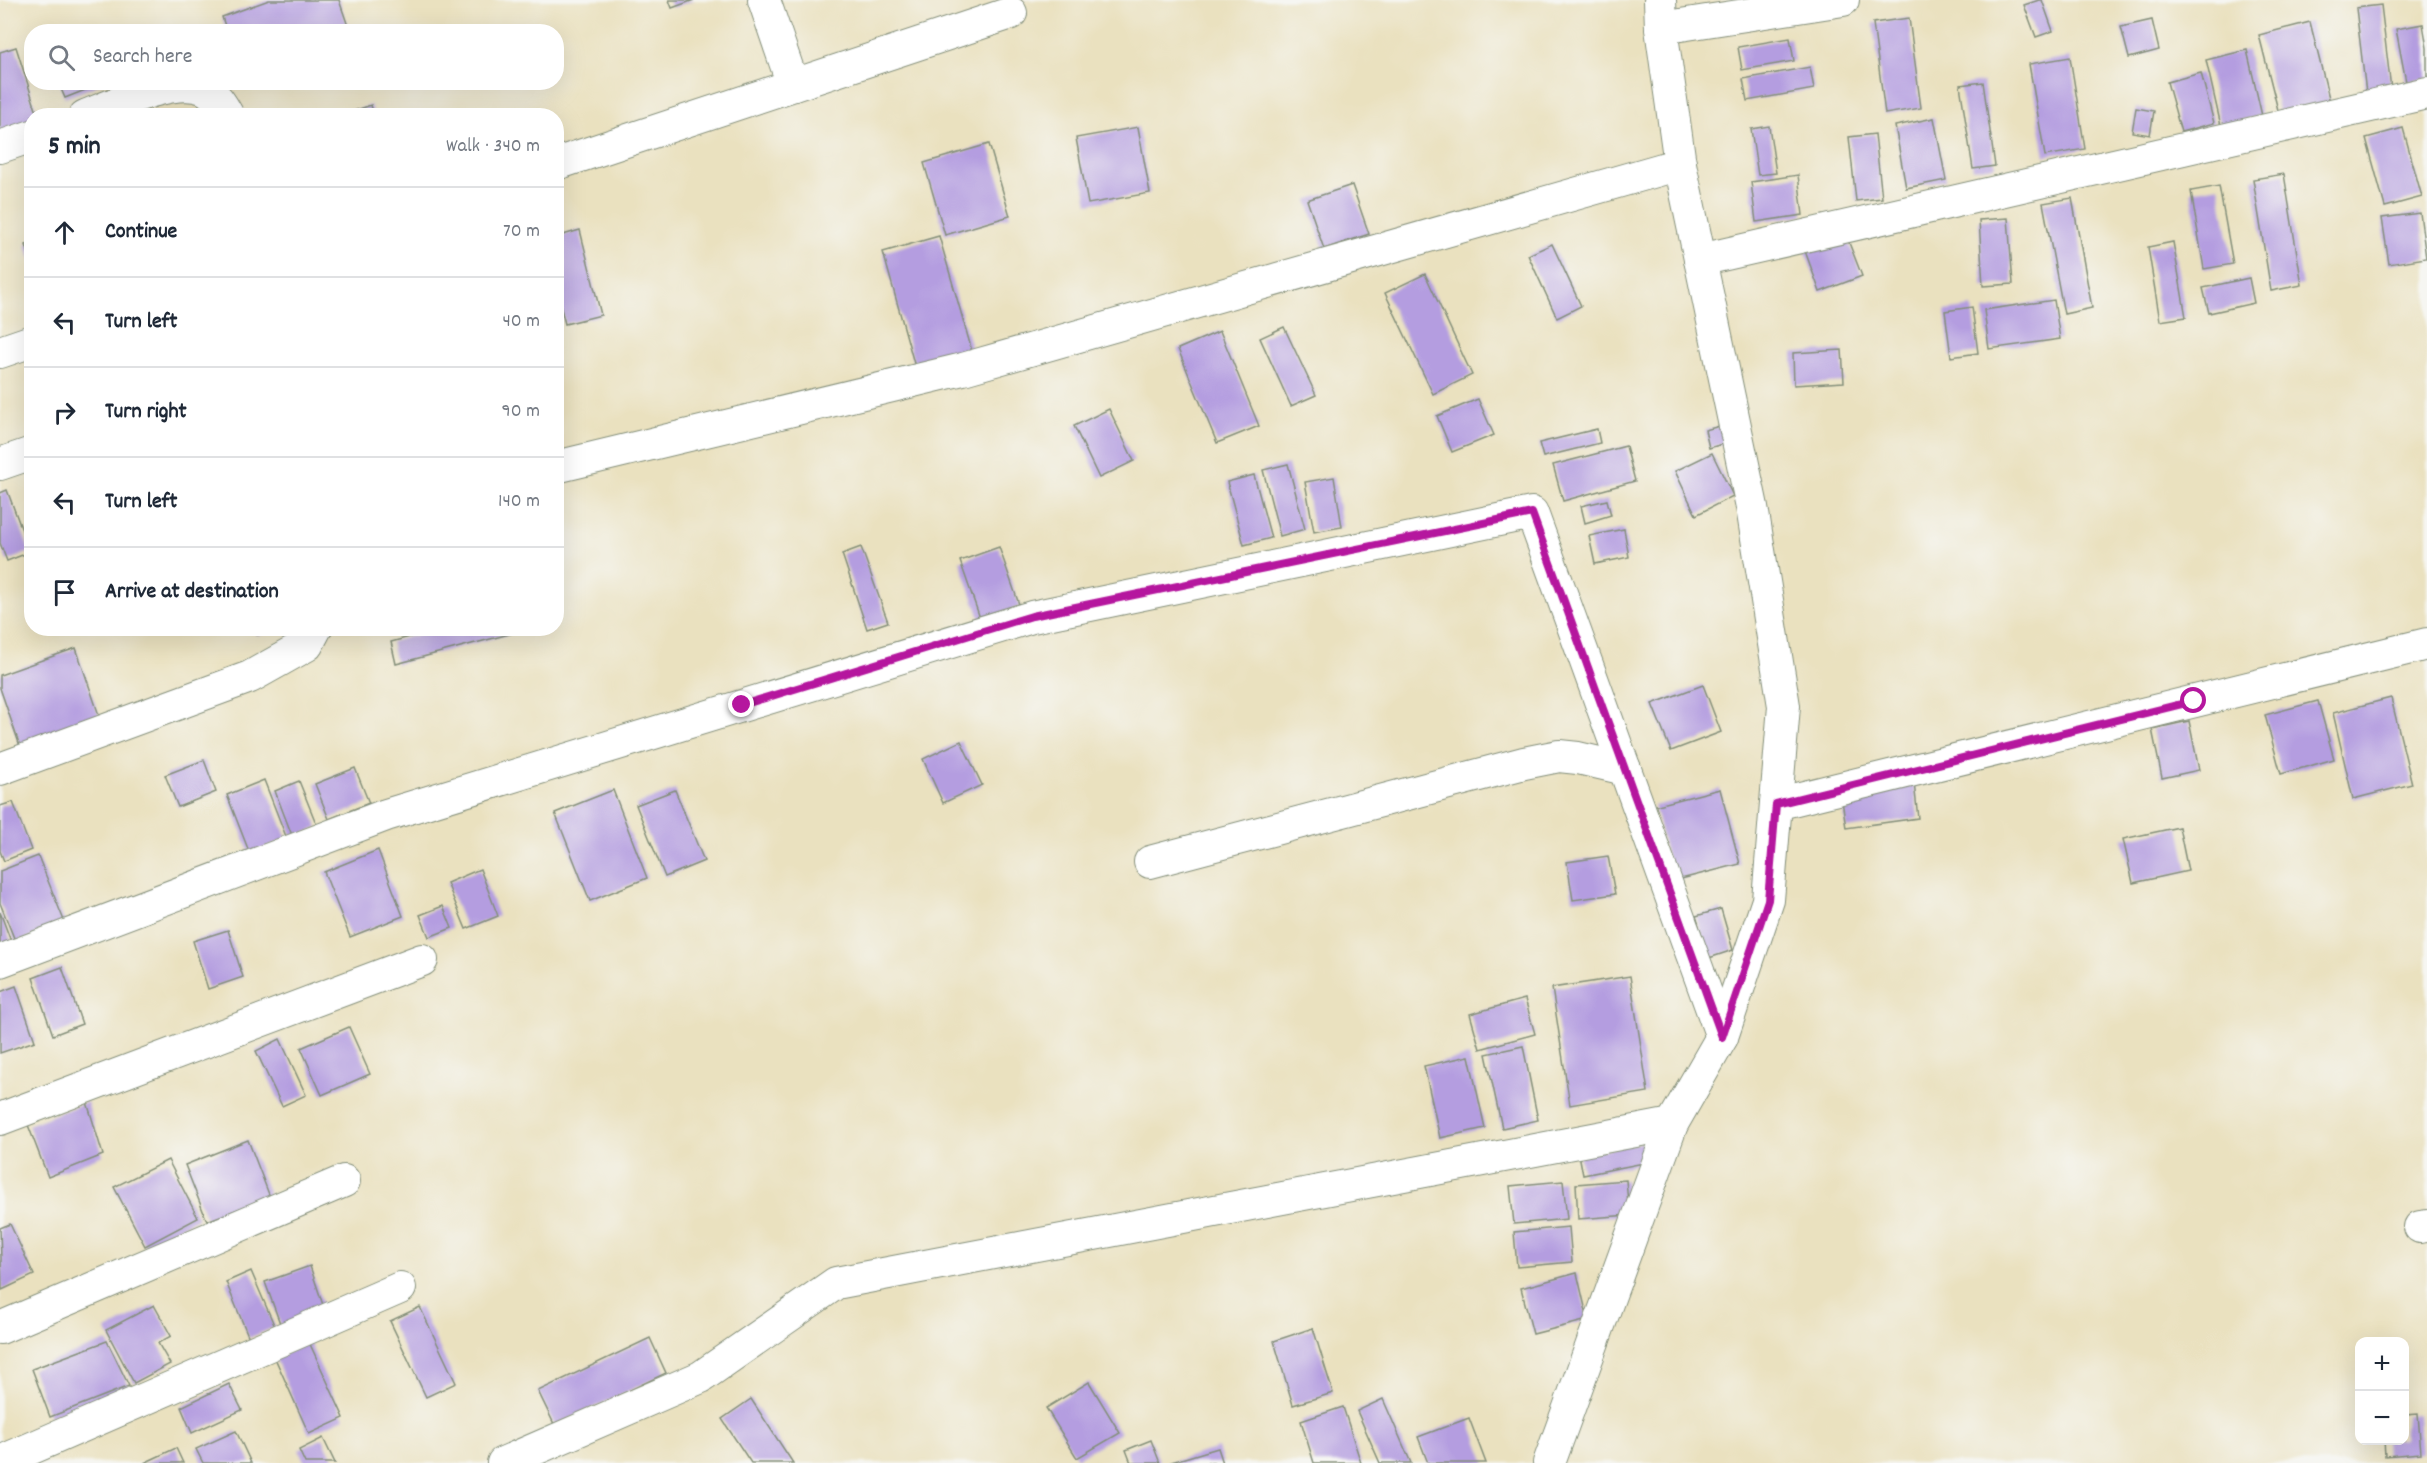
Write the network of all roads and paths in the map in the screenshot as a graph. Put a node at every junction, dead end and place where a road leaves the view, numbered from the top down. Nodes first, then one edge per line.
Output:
1 (764, 0) edge
2 (1843, 0) edge
3 (1011, 13) dead end
4 (1660, 14) edge
5 (793, 85) junction
6 (157, 90) edge
7 (207, 90) edge
8 (2427, 93) edge
9 (107, 108) edge
10 (223, 108) edge
11 (24, 139) edge
12 (0, 147) edge
13 (564, 161) edge
14 (1680, 164) junction
15 (1700, 260) junction
16 (24, 344) edge
17 (0, 352) edge
18 (24, 456) edge
19 (0, 464) edge
20 (564, 465) edge
21 (312, 636) edge
22 (2427, 644) edge
23 (0, 769) edge
24 (1625, 769) junction
25 (1776, 804) junction
26 (1150, 861) dead end
27 (422, 960) dead end
28 (0, 961) edge
29 (1722, 1037) junction
30 (0, 1119) edge
31 (1671, 1124) junction
32 (344, 1181) dead end
33 (400, 1288) dead end
34 (0, 1328) edge
35 (7, 1454) edge
36 (503, 1463) edge
37 (1549, 1463) edge

1 - 5 street
2 - 4 street
3 - 5 street
4 - 14 street
5 - 13 street
6 - 9 street
7 - 10 street
8 - 15 street
11 - 12 street
14 - 15 street
14 - 20 street
15 - 25 street
16 - 17 street
18 - 19 street
21 - 23 street
22 - 25 street
24 - 26 street
24 - 28 street
24 - 29 street
25 - 29 street
27 - 30 street
29 - 31 street
31 - 36 street
31 - 37 street
32 - 34 street
33 - 35 street

